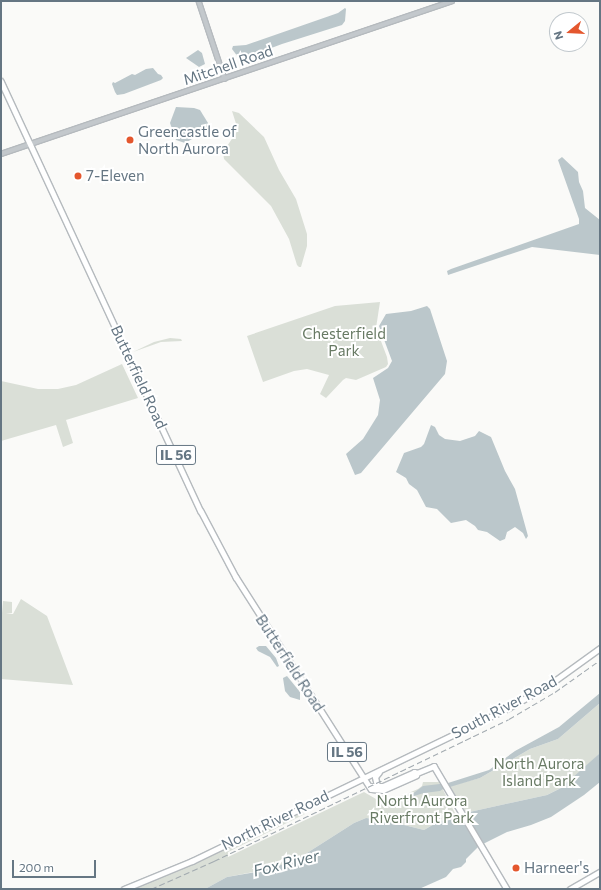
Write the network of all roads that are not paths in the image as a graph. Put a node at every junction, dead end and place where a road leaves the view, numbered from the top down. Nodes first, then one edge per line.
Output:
1 (199, 1) edge
2 (452, 1) edge
3 (225, 79) junction
4 (1, 81) edge
5 (30, 144) junction
6 (1, 154) edge
7 (600, 648) edge
8 (425, 748) joint
9 (380, 771) junction
10 (417, 773) junction
11 (363, 778) junction
12 (370, 786) junction
13 (378, 786) junction
14 (600, 872) edge
15 (124, 889) edge
16 (506, 889) edge
17 (570, 889) edge

1 - 3 street
2 - 3 street, Mitchell Road
3 - 5 street, Mitchell Road
4 - 5 main road, Butterfield Road / IL 56
5 - 6 street, Mitchell Road
5 - 11 main road, Butterfield Road / IL 56
7 - 8 main road, South River Road
8 - 9 main road, North River Road
9 - 11 main road, North River Road
9 - 13 main road
10 - 12 main road, IL 56
10 - 13 main road, IL 56
10 - 16 main road, IL 56
11 - 12 main road, Butterfield Road / IL 56
11 - 15 main road, North River Road
12 - 13 main road, IL 56
14 - 17 main road

